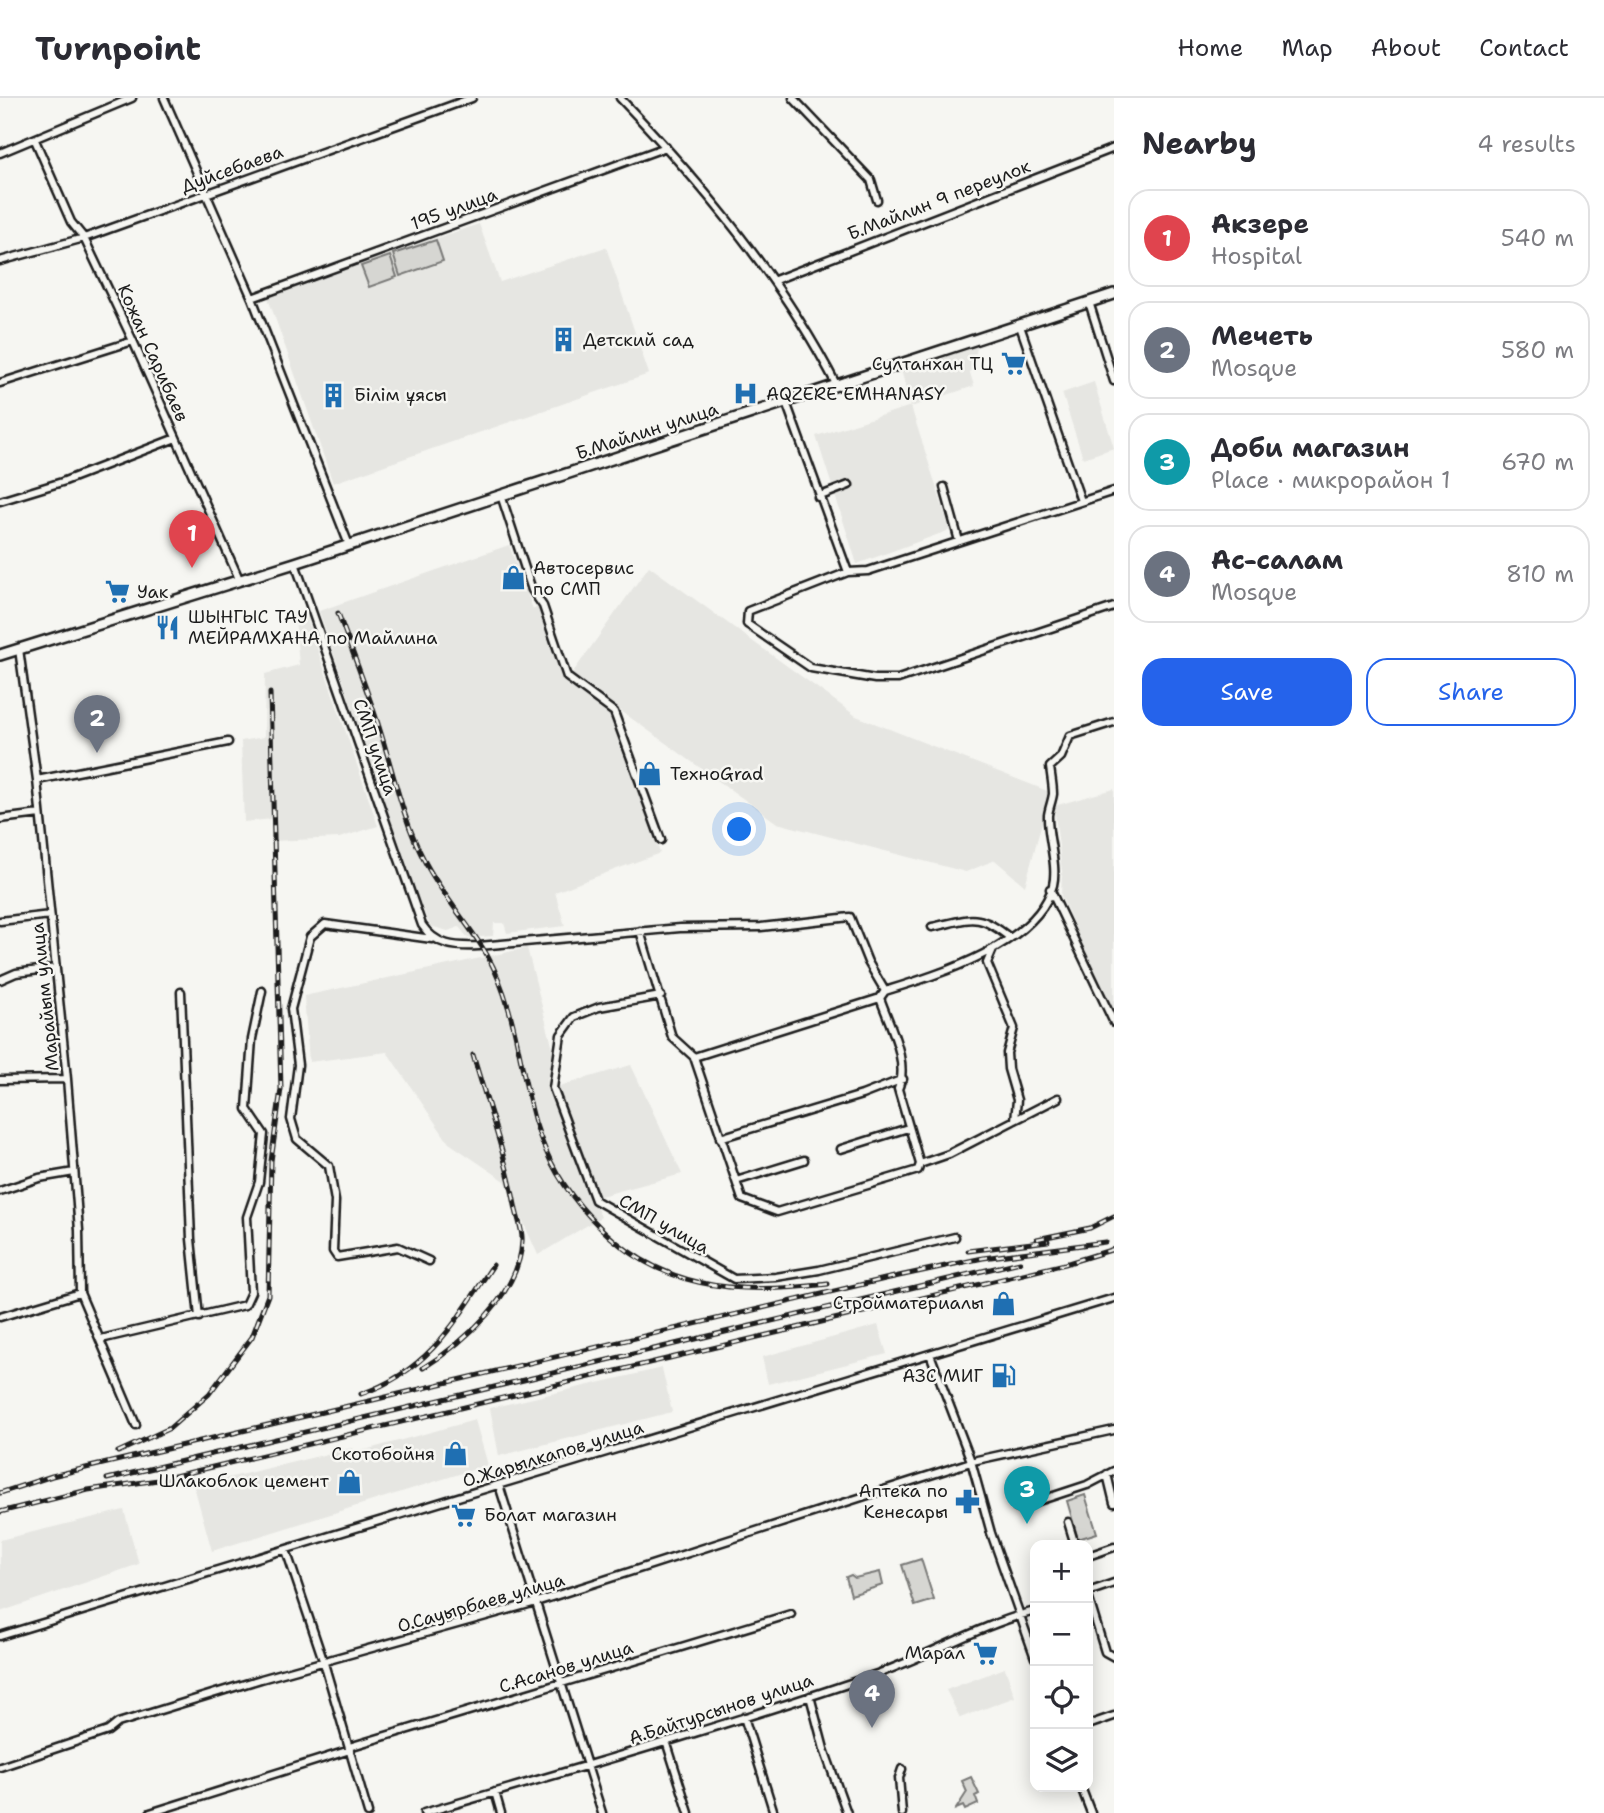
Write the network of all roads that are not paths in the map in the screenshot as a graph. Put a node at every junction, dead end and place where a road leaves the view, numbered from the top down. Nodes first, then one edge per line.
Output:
1 (132, 98) edge
2 (164, 98) edge
3 (472, 98) edge
4 (620, 98) edge
5 (793, 98) edge
6 (35, 140) junction
7 (666, 147) junction
8 (1114, 148) edge
9 (0, 153) edge
10 (208, 193) junction
11 (877, 200) dead end
12 (84, 238) junction
13 (0, 261) edge
14 (775, 280) junction
15 (1114, 294) edge
16 (252, 298) junction
17 (1090, 302) junction
18 (1020, 326) junction
19 (133, 341) junction
20 (1114, 381) edge
21 (0, 383) edge
22 (837, 386) junction
23 (786, 402) junction
24 (176, 438) junction
25 (849, 485) dead end
26 (944, 487) dead end
27 (1114, 491) edge
28 (501, 495) junction
29 (818, 497) junction
30 (0, 501) edge
31 (1081, 501) junction
32 (959, 541) junction
33 (349, 545) junction
34 (295, 563) junction
35 (848, 572) junction
36 (240, 581) junction
37 (1114, 607) edge
38 (19, 649) junction
39 (0, 655) edge
40 (1114, 722) edge
41 (228, 742) dead end
42 (37, 780) junction
43 (40, 814) junction
44 (0, 819) edge
45 (661, 839) dead end
46 (1052, 887) junction
47 (50, 915) junction
48 (0, 921) edge
49 (932, 927) dead end
50 (640, 931) junction
51 (1010, 938) junction
52 (432, 939) junction
53 (993, 949) junction
54 (55, 968) junction
55 (0, 980) edge
56 (885, 990) junction
57 (262, 991) dead end
58 (181, 992) dead end
59 (661, 996) junction
60 (880, 998) junction
61 (1114, 1023) edge
62 (694, 1058) junction
63 (67, 1079) junction
64 (903, 1079) junction
65 (0, 1080) edge
66 (1058, 1098) dead end
67 (1015, 1120) junction
68 (908, 1128) junction
69 (720, 1138) junction
70 (841, 1149) dead end
71 (804, 1160) dead end
72 (920, 1164) junction
73 (74, 1172) junction
74 (736, 1181) junction
75 (0, 1191) edge
76 (955, 1237) dead end
77 (429, 1261) dead end
78 (80, 1293) junction
79 (1114, 1298) edge
80 (0, 1317) edge
81 (199, 1317) junction
82 (101, 1339) junction
83 (930, 1354) junction
84 (136, 1425) dead end
85 (1114, 1430) edge
86 (971, 1461) junction
87 (1111, 1473) edge
88 (499, 1485) junction
89 (1114, 1503) edge
90 (1017, 1508) dead end
91 (1068, 1522) dead end
92 (1073, 1540) edge
93 (1114, 1547) edge
94 (286, 1550) junction
95 (1093, 1554) edge
96 (1114, 1583) edge
97 (1093, 1592) edge
98 (536, 1602) junction
99 (1091, 1603) edge
100 (1030, 1612) edge
101 (791, 1614) dead end
102 (1020, 1615) junction
103 (0, 1636) edge
104 (1030, 1644) edge
105 (1114, 1657) edge
106 (324, 1663) junction
107 (562, 1684) junction
108 (810, 1696) junction
109 (1114, 1716) edge
110 (744, 1717) junction
111 (1093, 1723) edge
112 (666, 1741) junction
113 (350, 1749) junction
114 (588, 1765) junction
115 (0, 1767) edge
116 (902, 1769) dead end
117 (495, 1792) junction
118 (1083, 1792) edge
119 (437, 1811) edge
120 (150, 1813) edge
121 (368, 1813) edge
122 (424, 1813) edge
123 (501, 1813) edge
124 (602, 1813) edge
125 (689, 1813) edge
126 (774, 1813) edge
127 (848, 1813) edge
128 (902, 1813) edge
129 (1091, 1813) edge

1 - 6 street
2 - 10 street
3 - 10 street, Дуйсебаева
4 - 7 street
5 - 11 street
6 - 9 street
6 - 12 street, Кожан Сарибаев
7 - 14 street
7 - 16 street, 195 улица
8 - 14 street, Б.Майлин 9 переулок
10 - 12 street, Дуйсебаева
10 - 16 street
12 - 13 street, Дуйсебаева
12 - 19 street, Кожан Сарибаев
14 - 22 street
15 - 17 street, Б.Майлин улица
16 - 33 street
17 - 18 street, Б.Майлин улица
17 - 20 street
18 - 22 street, Б.Майлин улица
18 - 31 street
19 - 21 street
19 - 24 street, Кожан Сарибаев
22 - 23 street, Б.Майлин улица
23 - 28 street, Б.Майлин улица
23 - 29 street
24 - 30 street
24 - 36 street, Кожан Сарибаев
25 - 29 street
26 - 32 street
27 - 31 street
28 - 33 street, Б.Майлин улица
28 - 45 street
29 - 35 street
31 - 32 street
32 - 35 street
33 - 34 street, Б.Майлин улица
34 - 36 street, Б.Майлин улица
34 - 52 street, СМП улица
35 - 37 street
36 - 38 street, Б.Майлин улица
38 - 39 street, Б.Майлин улица
38 - 42 street, Марайым улица
40 - 46 street
41 - 42 street
42 - 43 street, Марайым улица
43 - 44 street
43 - 47 street, Марайым улица
46 - 51 street
46 - 61 street
47 - 48 street
47 - 54 street, Марайым улица
49 - 51 street
50 - 52 street
50 - 56 street
50 - 59 street
51 - 53 street
52 - 77 street
53 - 56 street
53 - 67 street
54 - 55 street
54 - 63 street, Марайым улица
56 - 60 street
57 - 81 street
58 - 81 street
59 - 62 street
59 - 76 street, СМП улица
60 - 62 street
60 - 64 street
62 - 69 street
63 - 65 street
63 - 73 street, Марайым улица
64 - 68 street
64 - 69 street
66 - 67 street
67 - 72 street
68 - 70 street
68 - 72 street
69 - 74 street
71 - 74 street
72 - 74 street
73 - 75 street
73 - 78 street, Марайым улица
78 - 80 street
78 - 82 street, Марайым улица
79 - 83 street, О.Жарылкапов улица
81 - 82 street
82 - 84 street, Марайым улица
83 - 86 street
83 - 88 street, О.Жарылкапов улица
85 - 86 street, О.Сауырбаев улица
86 - 98 street, О.Сауырбаев улица
86 - 102 street
87 - 89 street
87 - 90 street
88 - 94 street, О.Жарылкапов улица
88 - 98 street
91 - 92 street
93 - 95 street
94 - 103 street, О.Жарылкапов улица
94 - 106 street
96 - 97 street
98 - 106 street, О.Сауырбаев улица
98 - 107 street
99 - 105 street
100 - 102 street, А.Байтурсынов улица
101 - 107 street, С.Асанов улица
102 - 104 street
102 - 108 street, А.Байтурсынов улица
106 - 113 street
106 - 115 street, О.Сауырбаев улица
107 - 113 street, С.Асанов улица
107 - 114 street
108 - 110 street, А.Байтурсынов улица
108 - 127 street
109 - 111 street
110 - 112 street, А.Байтурсынов улица
110 - 126 street
112 - 114 street, А.Байтурсынов улица
112 - 125 street
113 - 120 street, С.Асанов улица
113 - 121 street
114 - 117 street, А.Байтурсынов улица
114 - 124 street
116 - 128 street
117 - 119 street, А.Байтурсынов улица
117 - 123 street
118 - 129 street
119 - 122 street, А.Байтурсынов улица

